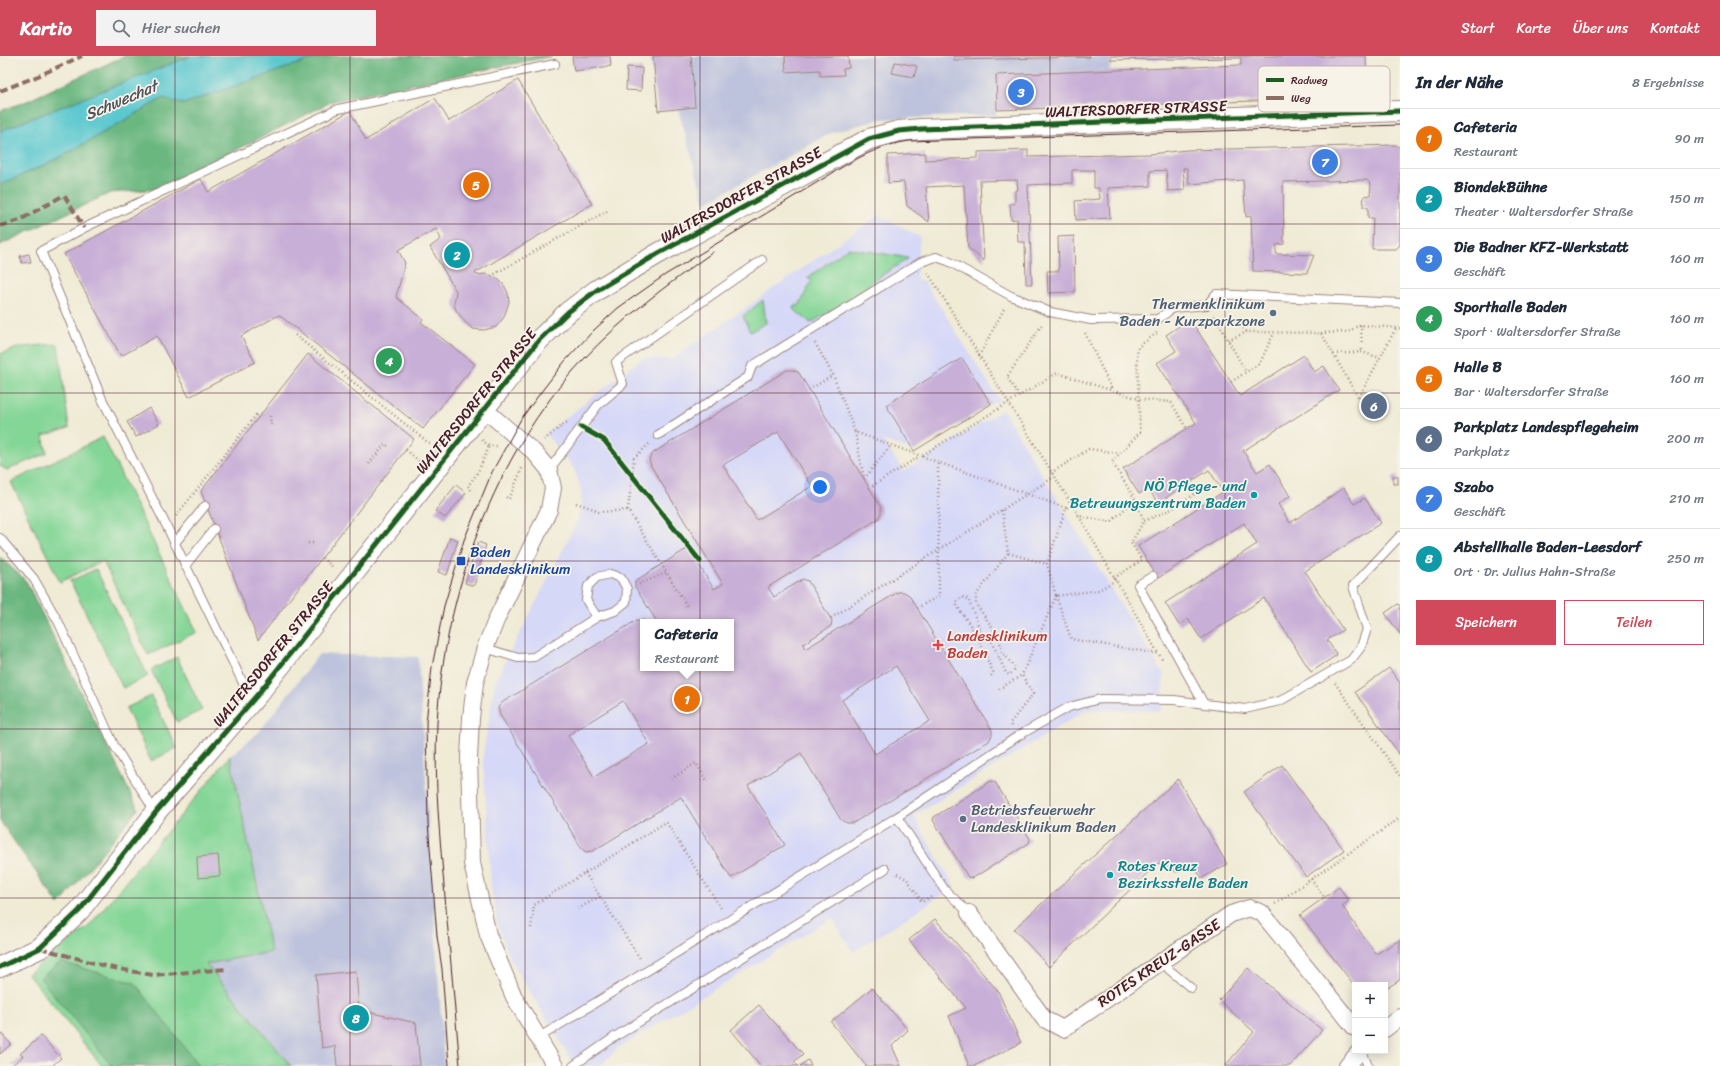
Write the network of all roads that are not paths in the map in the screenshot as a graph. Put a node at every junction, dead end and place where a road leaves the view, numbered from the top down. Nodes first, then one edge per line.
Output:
1 (555, 64) dead end
2 (1390, 111) edge
3 (1400, 111) edge
4 (1373, 112) edge
5 (762, 260) dead end
6 (1400, 303) edge
7 (484, 409) junction
8 (658, 435) road end
9 (549, 470) junction
10 (206, 506) dead end
11 (214, 529) dead end
12 (1400, 536) edge
13 (0, 538) edge
14 (174, 544) junction
15 (185, 566) junction
16 (1152, 576) dead end
17 (598, 617) junction
18 (485, 648) junction
19 (258, 694) junction
20 (1204, 704) junction
21 (156, 812) junction
22 (897, 817) junction
23 (885, 869) dead end
24 (969, 913) joint
25 (1160, 962) junction
26 (0, 967) edge
27 (1190, 988) dead end
28 (1400, 1017) edge
29 (1352, 1024) edge
30 (1388, 1027) edge
31 (538, 1038) junction
32 (1358, 1054) edge
33 (1362, 1054) edge
34 (555, 1066) edge
35 (573, 1066) edge
36 (1346, 1066) edge
37 (1368, 1066) edge

1 - 14 lane
2 - 3 street, WALTERSDORFER STRASSE
4 - 7 street, WALTERSDORFER STRASSE
5 - 9 lane
6 - 8 lane
7 - 9 street
7 - 19 street, WALTERSDORFER STRASSE
9 - 18 street
10 - 14 lane
11 - 15 lane
12 - 20 lane
13 - 21 lane
14 - 15 lane
15 - 19 lane
16 - 20 lane
17 - 17 lane
17 - 18 lane
18 - 31 street
19 - 21 street, WALTERSDORFER STRASSE
20 - 22 lane
21 - 26 street, WALTERSDORFER STRASSE
22 - 24 lane
22 - 31 lane
23 - 35 lane
24 - 25 street, ROTES KREUZ-GASSE
25 - 27 lane
25 - 29 street, ROTES KREUZ-GASSE
28 - 30 street
31 - 34 street
32 - 36 street
33 - 37 lane

